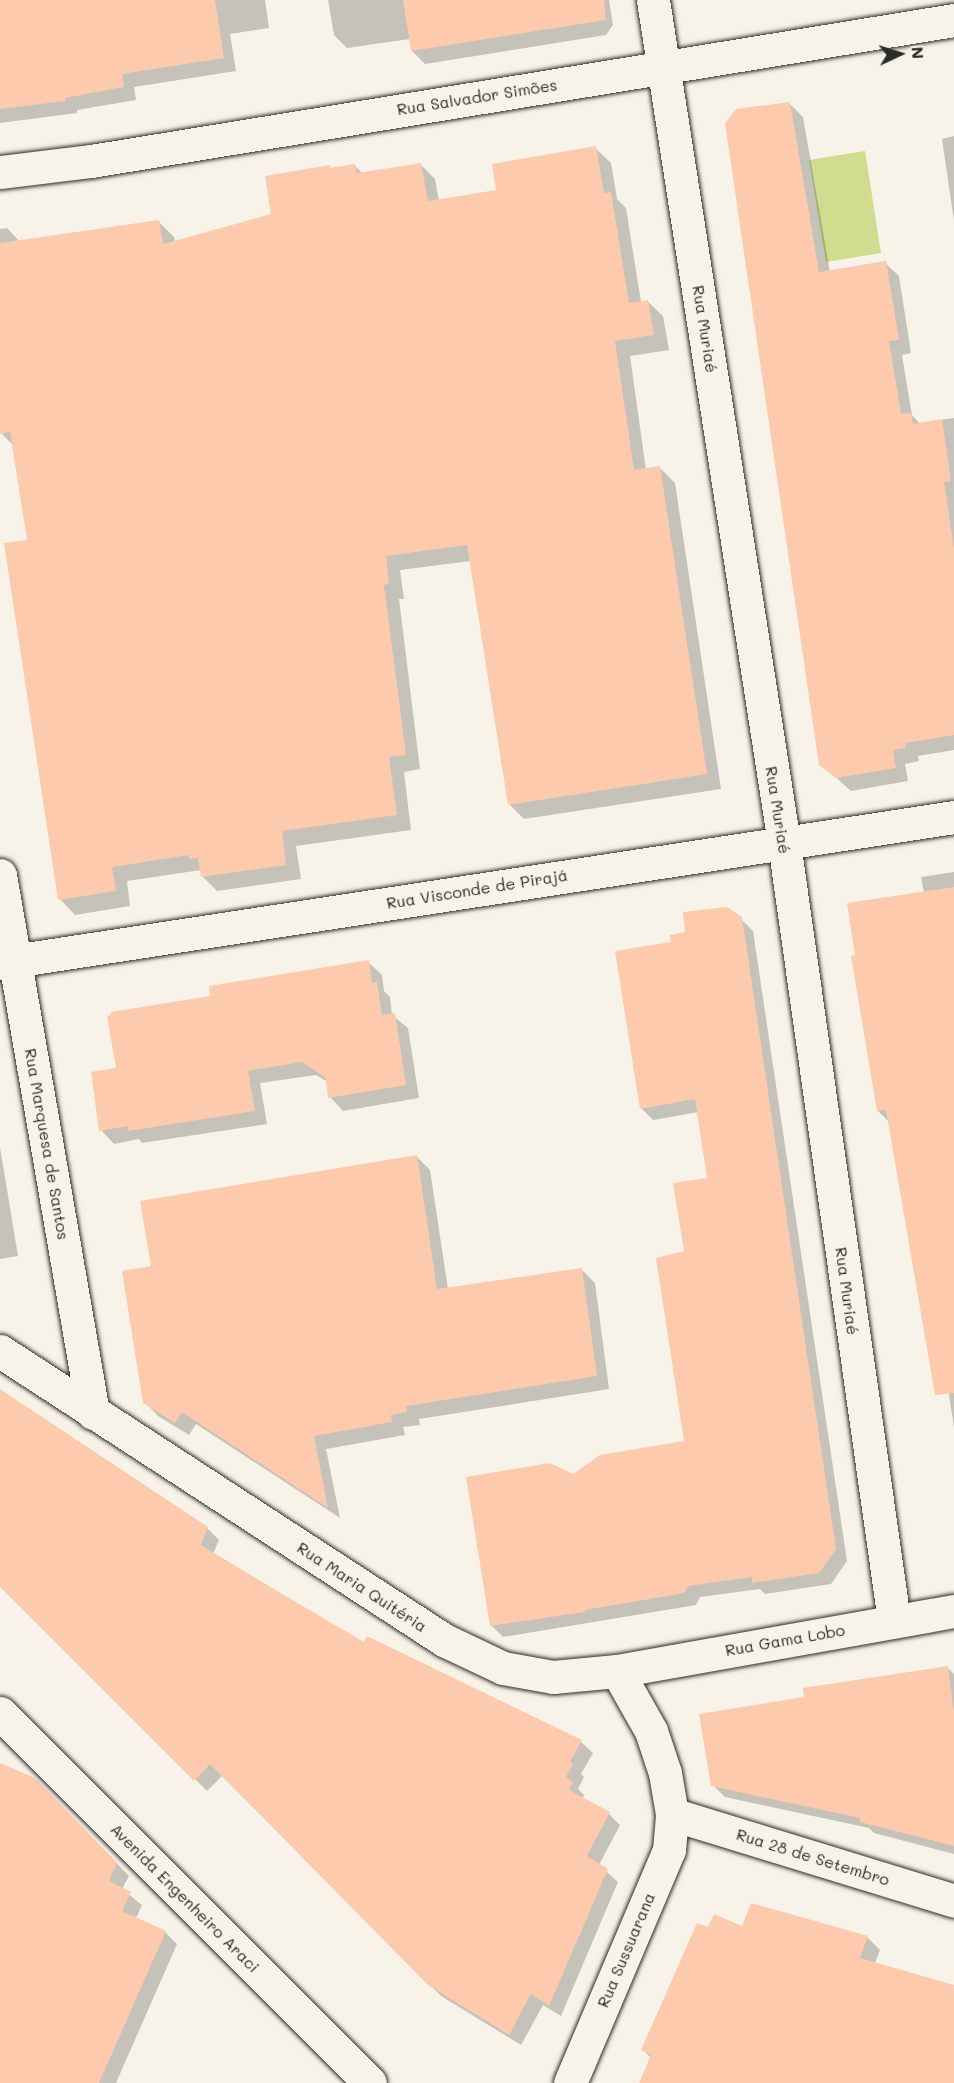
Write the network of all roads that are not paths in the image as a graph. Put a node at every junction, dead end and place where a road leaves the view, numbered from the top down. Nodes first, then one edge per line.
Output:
1 (653, 0) edge
2 (954, 20) edge
3 (665, 66) junction
4 (0, 172) edge
5 (954, 817) edge
6 (784, 843) junction
7 (0, 875) edge
8 (7, 961) edge
9 (0, 1351) edge
10 (93, 1413) junction
11 (954, 1611) edge
12 (894, 1621) junction
13 (617, 1671) junction
14 (0, 1713) edge
15 (672, 1814) junction
16 (954, 1901) edge
17 (370, 2083) edge
18 (570, 2083) edge

1 - 3 street, Rua Muriaé
2 - 3 street, Rua Salvador Simões
3 - 4 street, Rua Salvador Simões
3 - 6 street, Rua Muriaé
5 - 6 street, Rua Visconde de Pirajá
6 - 8 street, Rua Visconde de Pirajá
6 - 12 street, Rua Muriaé
7 - 8 street, Rua Marquesa de Santos
8 - 10 street, Rua Marquesa de Santos
9 - 10 street, Rua Maria Quitéria
10 - 13 street, Rua Maria Quitéria
11 - 12 street, Rua Gama Lobo
12 - 13 street, Rua Gama Lobo
13 - 15 street
14 - 17 street, Avenida Engenheiro Araci
15 - 16 street, Rua 28 de Setembro
15 - 18 street, Rua Sussuarana

